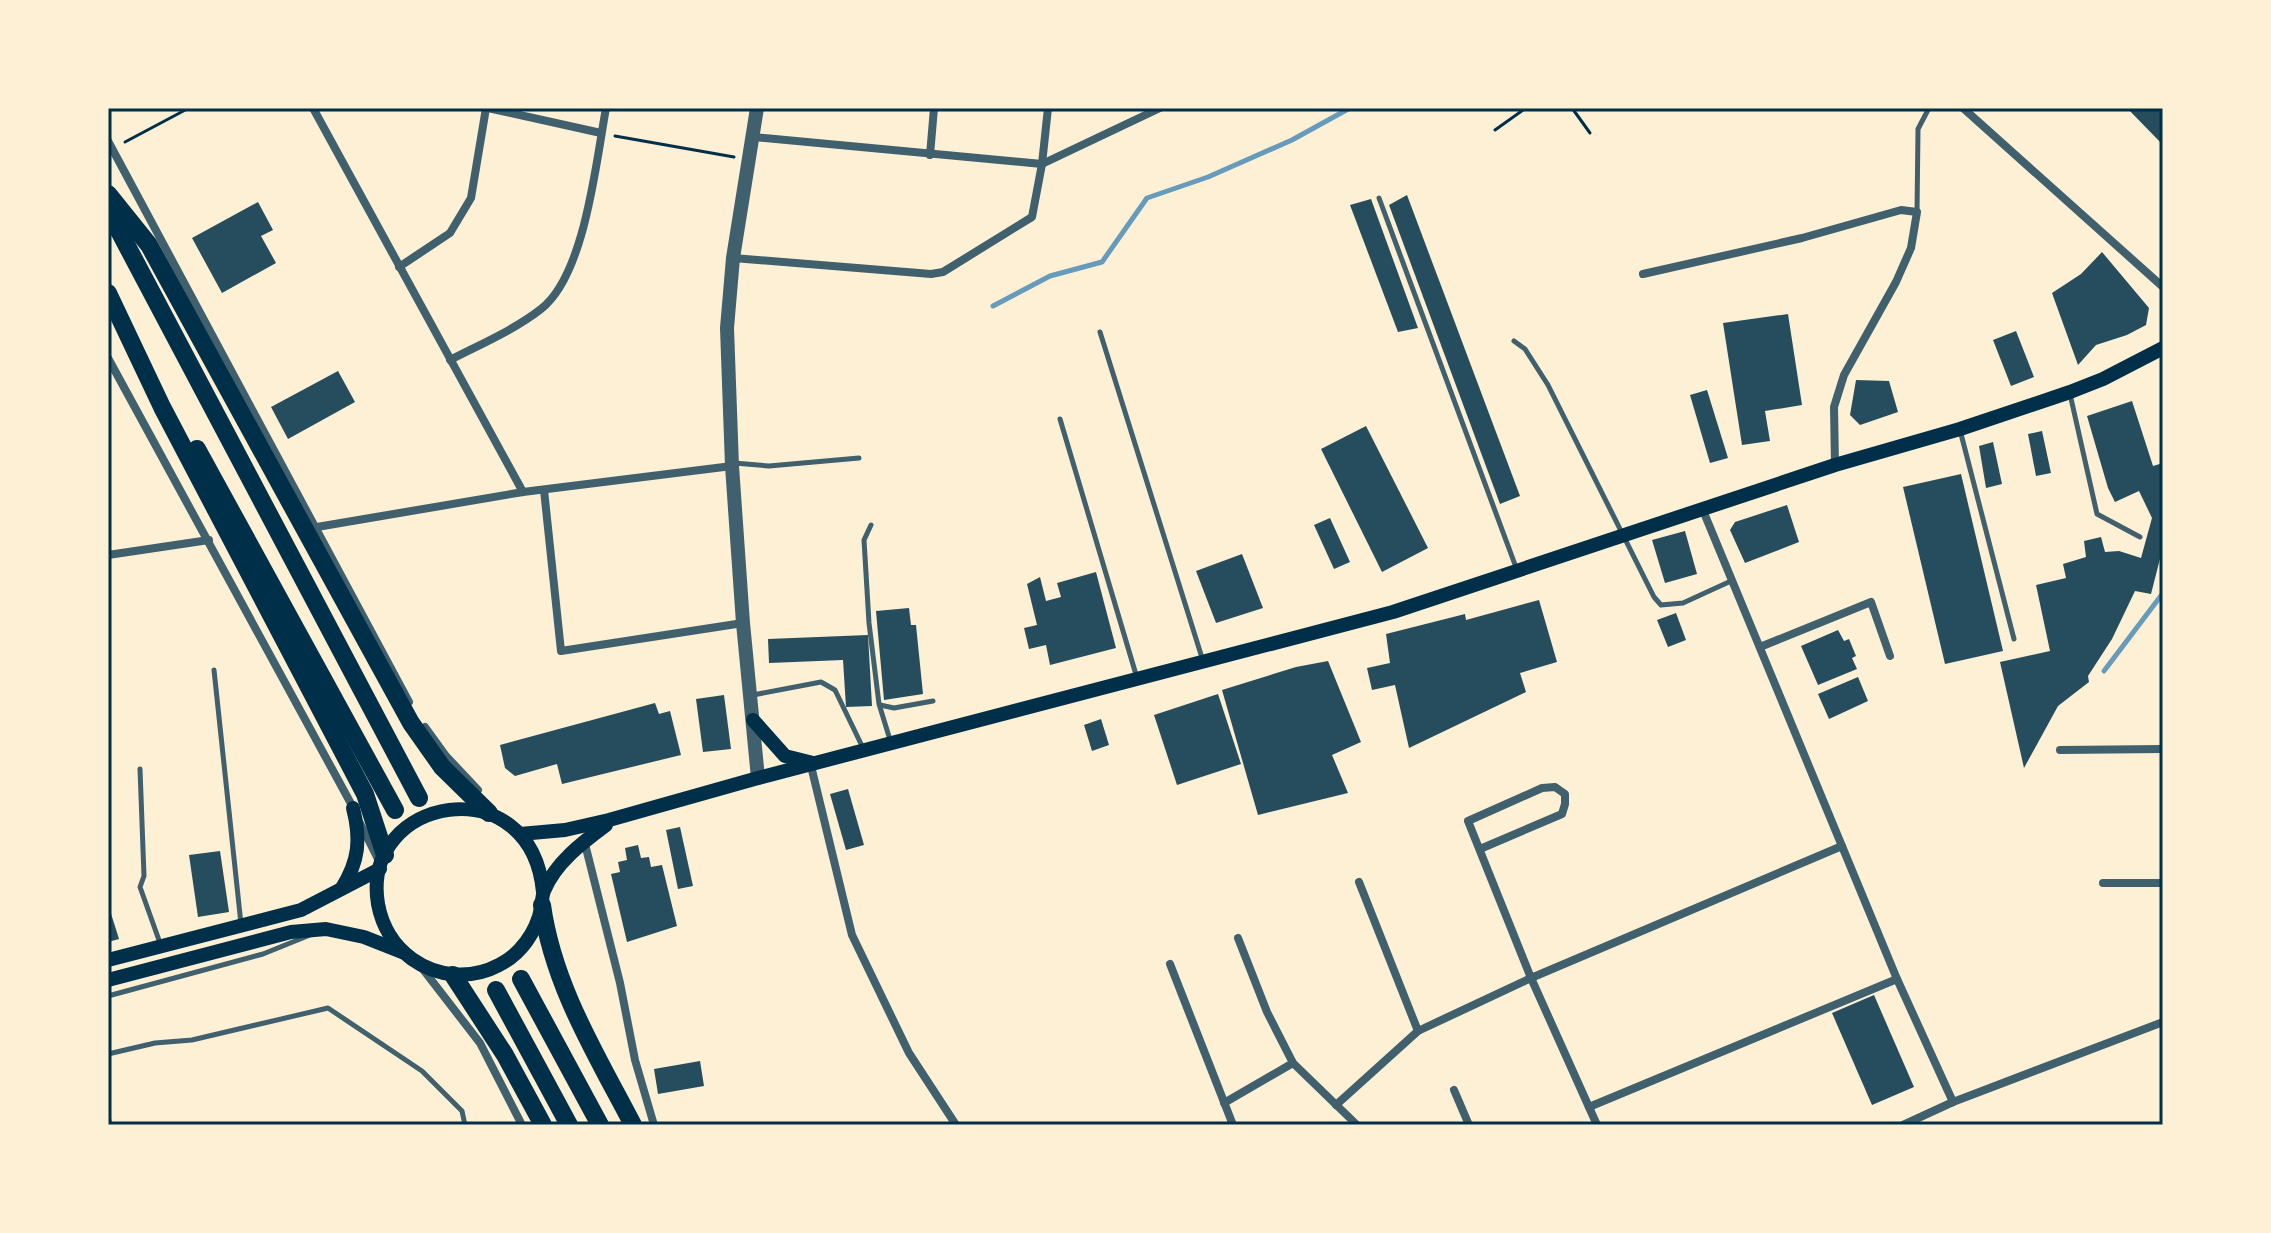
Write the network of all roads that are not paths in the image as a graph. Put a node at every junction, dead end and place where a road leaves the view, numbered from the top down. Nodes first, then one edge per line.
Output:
1 (313, 108) edge
2 (487, 108) edge
3 (606, 108) edge
4 (757, 108) edge
5 (934, 108) edge
6 (1048, 108) edge
7 (1160, 108) edge
8 (1929, 108) edge
9 (1963, 108) edge
10 (601, 133) junction
11 (753, 137) junction
12 (110, 145) edge
13 (930, 155) junction
14 (1042, 164) junction
15 (108, 194) edge
16 (1379, 198) dead end
17 (108, 210) edge
18 (1917, 212) junction
19 (733, 258) junction
20 (399, 267) junction
21 (1643, 274) dead end
22 (2163, 287) edge
23 (108, 291) edge
24 (1100, 332) dead end
25 (1514, 341) dead end
26 (2163, 348) edge
27 (108, 358) edge
28 (450, 360) junction
29 (2070, 392) junction
30 (1060, 419) dead end
31 (1960, 429) junction
32 (859, 458) dead end
33 (732, 464) junction
34 (1835, 465) junction
35 (544, 490) junction
36 (523, 492) junction
37 (1702, 508) junction
38 (871, 525) dead end
39 (317, 527) junction
40 (1623, 535) junction
41 (2140, 537) dead end
42 (209, 540) junction
43 (108, 555) edge
44 (1517, 571) junction
45 (1732, 581) junction
46 (743, 623) junction
47 (2014, 639) dead end
48 (1760, 647) junction
49 (1890, 656) dead end
50 (1204, 662) junction
51 (214, 670) dead end
52 (1137, 679) junction
53 (750, 695) junction
54 (933, 701) dead end
55 (879, 704) junction
56 (753, 720) junction
57 (892, 745) junction
58 (2163, 749) edge
59 (2060, 750) dead end
60 (866, 752) junction
61 (814, 765) junction
62 (140, 769) dead end
63 (758, 778) junction
64 (419, 798) dead end
65 (353, 808) junction
66 (395, 810) dead end
67 (489, 813) junction
68 (631, 813) junction
69 (520, 834) junction
70 (584, 840) junction
71 (1842, 846) junction
72 (1480, 849) junction
73 (382, 863) junction
74 (1359, 882) dead end
75 (2103, 883) dead end
76 (2163, 883) edge
77 (339, 892) junction
78 (543, 898) junction
79 (241, 926) junction
80 (326, 929) junction
81 (1238, 938) dead end
82 (161, 946) junction
83 (403, 952) junction
84 (108, 960) edge
85 (418, 963) junction
86 (1170, 964) dead end
87 (453, 975) junction
88 (1531, 978) junction
89 (521, 979) dead end
90 (1897, 979) junction
91 (108, 980) edge
92 (496, 990) dead end
93 (108, 996) edge
94 (2163, 1022) edge
95 (1418, 1031) junction
96 (108, 1054) edge
97 (1293, 1063) junction
98 (1454, 1090) dead end
99 (1953, 1102) junction
100 (1224, 1103) junction
101 (1336, 1105) junction
102 (1589, 1107) junction
103 (108, 1116) edge
104 (110, 1125) edge
105 (465, 1125) edge
106 (522, 1125) edge
107 (543, 1125) edge
108 (569, 1125) edge
109 (600, 1125) edge
110 (633, 1125) edge
111 (654, 1125) edge
112 (956, 1125) edge
113 (1233, 1125) edge
114 (1357, 1125) edge
115 (1469, 1125) edge
116 (1597, 1125) edge
117 (1903, 1125) edge

1 - 20 street
2 - 10 street
2 - 20 street
3 - 10 street
4 - 11 street
5 - 13 street
6 - 14 street
7 - 14 street
8 - 18 lane
9 - 22 street
10 - 28 street
11 - 13 street
11 - 19 street
12 - 39 street
13 - 14 street
14 - 19 street
15 - 67 highway
16 - 44 lane
17 - 64 highway
18 - 21 street
18 - 34 street
19 - 33 street
20 - 28 street
23 - 66 highway
23 - 73 highway
24 - 50 lane
25 - 40 lane
26 - 29 main road
27 - 42 street
28 - 36 street
29 - 31 main road
29 - 41 lane
30 - 52 lane
31 - 34 main road
31 - 47 lane
32 - 33 lane
33 - 35 street
33 - 46 street
34 - 37 main road
35 - 36 street
35 - 46 street
36 - 39 street
37 - 40 main road
37 - 45 street
38 - 55 lane
39 - 69 street
40 - 44 main road
40 - 45 lane
42 - 43 street
42 - 65 street
44 - 50 main road
45 - 48 street
46 - 53 street
48 - 49 street
48 - 71 street
50 - 52 main road
51 - 79 lane
52 - 57 main road
53 - 56 street
53 - 60 lane
54 - 55 lane
55 - 57 lane
56 - 61 main road
56 - 63 street
57 - 60 main road
58 - 59 street
60 - 61 main road
61 - 63 main road
61 - 112 street
62 - 82 lane
63 - 68 main road
65 - 73 street
65 - 77 main road
67 - 69 main road
67 - 73 main road
68 - 69 main road
68 - 70 main road
69 - 78 main road
70 - 78 main road
70 - 111 street
71 - 88 street
71 - 90 street
72 - 72 street
72 - 88 street
73 - 77 main road
73 - 83 main road
74 - 95 street
75 - 76 street
77 - 79 main road
78 - 87 main road
78 - 110 highway
79 - 82 main road
80 - 83 main road
80 - 91 main road
80 - 93 lane
81 - 97 street
82 - 84 main road
83 - 85 main road
85 - 87 main road
85 - 106 street
86 - 100 street
87 - 107 highway
88 - 95 street
88 - 102 street
89 - 109 highway
90 - 99 street
90 - 102 street
92 - 108 highway
94 - 99 street
95 - 101 street
96 - 105 lane
97 - 100 street
97 - 101 street
98 - 115 street
99 - 117 street
100 - 113 street
101 - 114 street
102 - 116 street
103 - 104 lane

